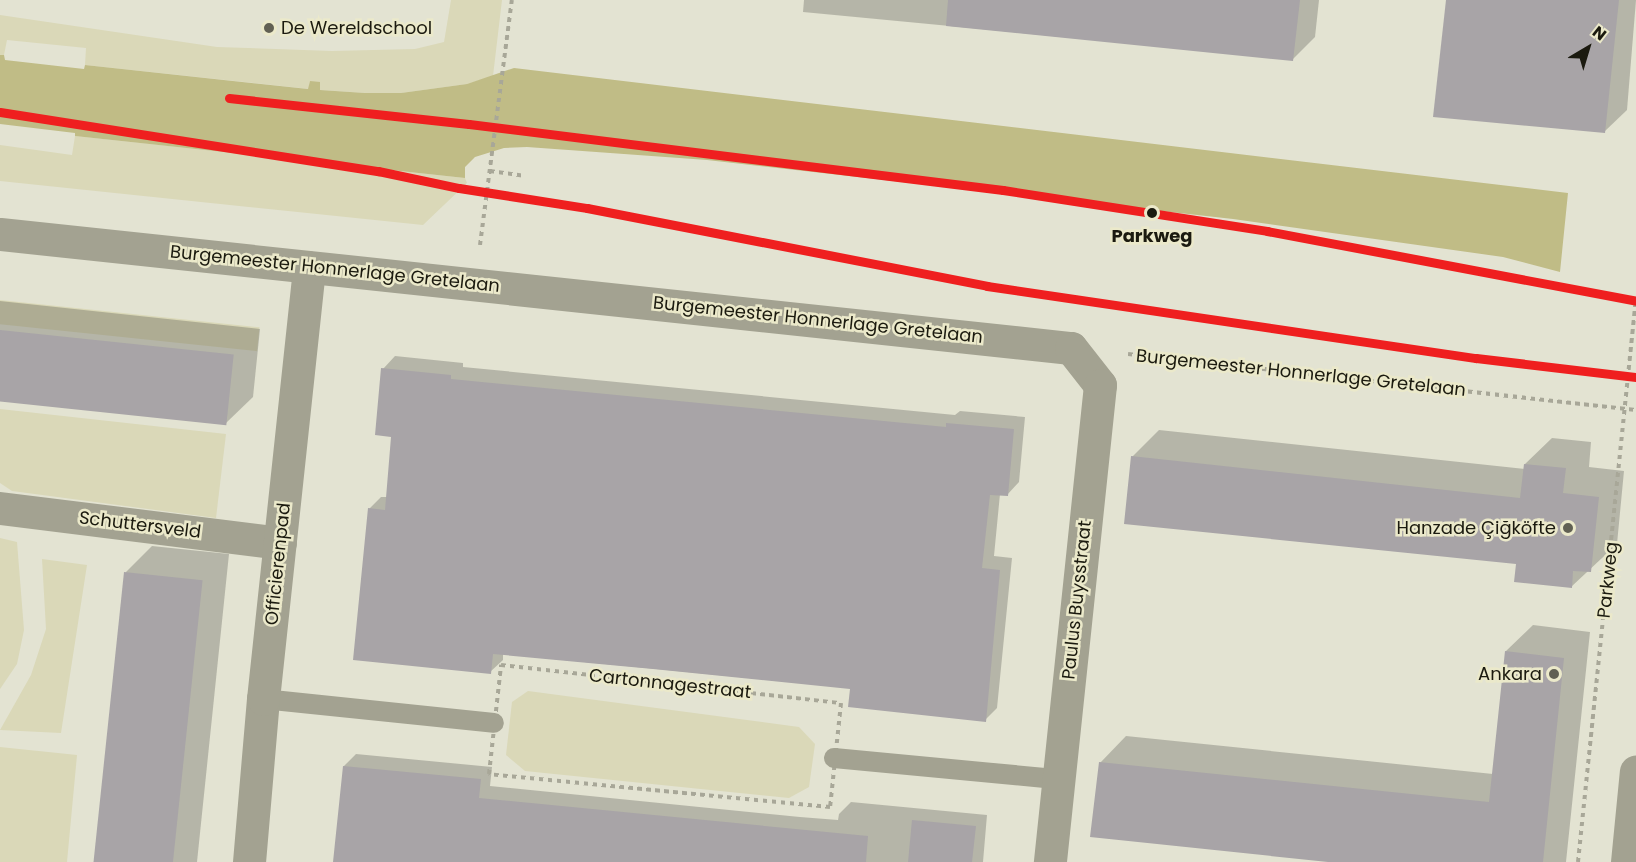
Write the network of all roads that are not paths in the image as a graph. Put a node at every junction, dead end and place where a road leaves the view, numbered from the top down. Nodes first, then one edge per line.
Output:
1 (0, 234) edge
2 (309, 267) junction
3 (1071, 348) joint
4 (0, 508) edge
5 (280, 543) junction
6 (263, 699) junction
7 (494, 723) road end
8 (834, 758) road end
9 (1636, 771) edge
10 (1058, 779) junction
11 (249, 862) edge
12 (1050, 862) edge
13 (1627, 862) edge

1 - 2 street, Burgemeester Honnerlage Gretelaan
2 - 3 street, Burgemeester Honnerlage Gretelaan
2 - 5 street, Officierenpad
3 - 10 street, Paulus Buysstraat
4 - 5 street, Schuttersveld
5 - 6 street, Officierenpad
6 - 7 lane
6 - 11 street, Officierenpad
8 - 10 lane
9 - 13 street
10 - 12 street, Paulus Buysstraat

